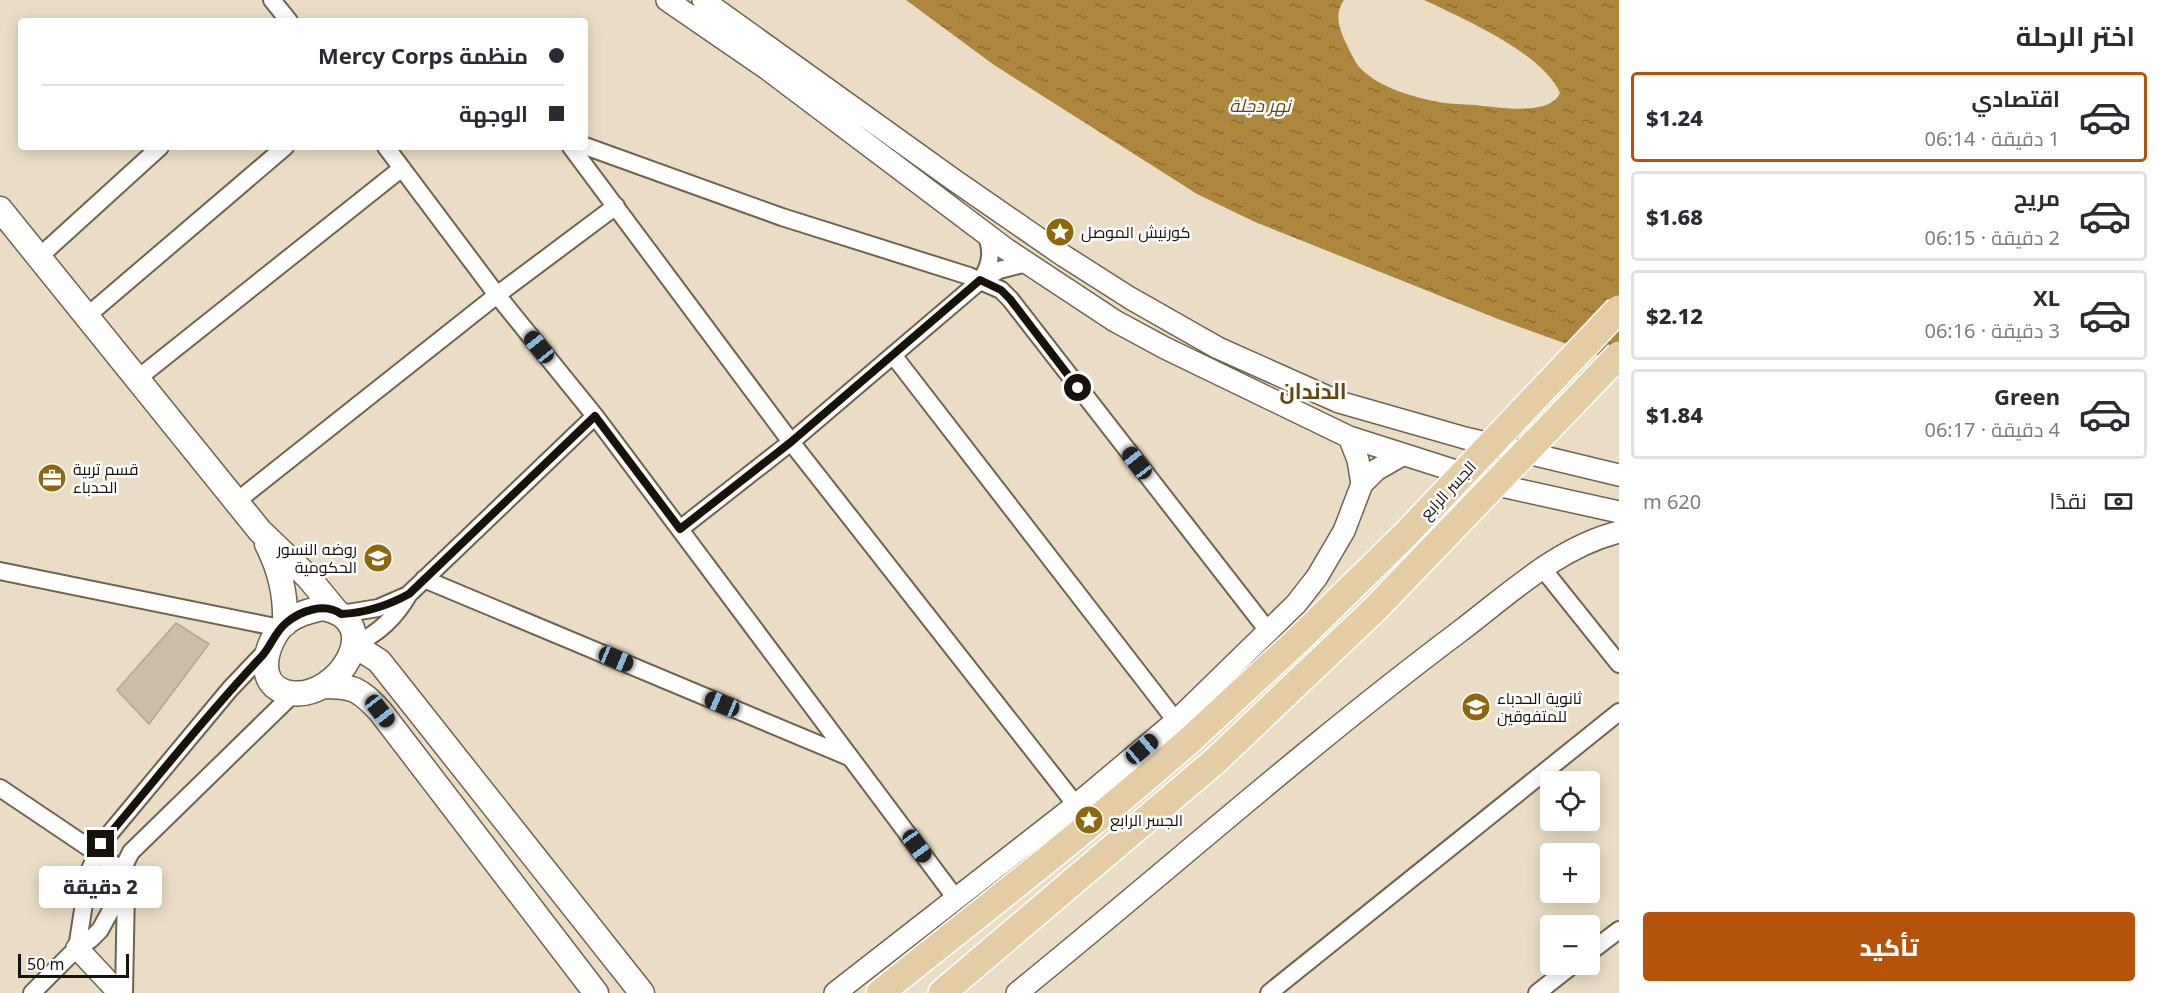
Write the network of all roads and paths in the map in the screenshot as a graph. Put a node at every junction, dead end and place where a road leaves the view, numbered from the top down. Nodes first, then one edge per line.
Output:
1 (272, 0) edge
2 (667, 0) edge
3 (703, 0) edge
4 (287, 18) edge
5 (588, 147) edge
6 (157, 150) edge
7 (281, 150) edge
8 (389, 150) edge
9 (573, 150) edge
10 (402, 168) junction
11 (616, 206) junction
12 (0, 209) edge
13 (986, 234) junction
14 (39, 257) junction
15 (1027, 263) junction
16 (980, 280) junction
17 (497, 295) junction
18 (1619, 309) edge
19 (87, 316) junction
20 (892, 355) junction
21 (1619, 355) edge
22 (137, 379) junction
23 (595, 416) junction
24 (1349, 436) junction
25 (791, 442) junction
26 (1402, 455) junction
27 (1619, 475) edge
28 (1362, 484) junction
29 (237, 501) junction
30 (1618, 517) edge
31 (680, 529) junction
32 (260, 531) junction
33 (1543, 568) junction
34 (0, 571) edge
35 (424, 579) junction
36 (409, 594) junction
37 (339, 613) junction
38 (283, 626) junction
39 (1269, 632) junction
40 (354, 645) junction
41 (268, 649) junction
42 (1619, 664) edge
43 (323, 686) junction
44 (293, 694) junction
45 (1619, 712) edge
46 (1184, 729) junction
47 (850, 757) junction
48 (0, 788) edge
49 (1076, 806) junction
50 (96, 853) junction
51 (122, 870) junction
52 (957, 900) junction
53 (1619, 930) edge
54 (1600, 944) edge
55 (77, 948) junction
56 (1560, 975) edge
57 (1024, 991) edge
58 (32, 993) edge
59 (119, 993) edge
60 (124, 993) edge
61 (596, 993) edge
62 (642, 993) edge
63 (836, 993) edge
64 (880, 993) edge
65 (942, 993) edge
66 (1269, 993) edge
67 (1537, 993) edge

1 - 4 street
2 - 13 street
3 - 27 street
5 - 16 street
6 - 14 street
7 - 19 street
8 - 10 street
9 - 11 street
10 - 17 street
10 - 22 street
11 - 17 street
11 - 25 street
12 - 14 main road
13 - 15 street
13 - 16 street
14 - 19 main road
15 - 16 street
15 - 24 street
16 - 20 street
16 - 39 street
17 - 23 street
17 - 29 street
18 - 46 main road, الجسر الرابع, bridge
19 - 22 main road
20 - 25 street
20 - 46 street
21 - 65 main road, الجسر الرابع, bridge
22 - 29 main road
23 - 31 street
23 - 35 street
24 - 26 street
24 - 28 street
25 - 31 street
25 - 49 street
26 - 28 street
26 - 30 street
28 - 39 street
29 - 32 main road
30 - 33 street
31 - 47 street
32 - 37 main road
32 - 38 main road
33 - 42 street
33 - 57 street
34 - 38 street
35 - 36 street
35 - 47 street
36 - 37 street
36 - 40 street
37 - 38 main road
37 - 40 main road
38 - 41 main road
39 - 46 street
40 - 43 main road
40 - 62 main road
41 - 44 main road
41 - 50 street
43 - 44 main road
43 - 61 main road
44 - 51 street
45 - 66 street
46 - 49 street
46 - 64 main road, الجسر الرابع
47 - 52 street
48 - 50 street
49 - 52 street
50 - 51 street
50 - 55 street
51 - 55 street
51 - 60 street
52 - 63 street
53 - 54 street
55 - 58 street
55 - 59 street
56 - 67 street

